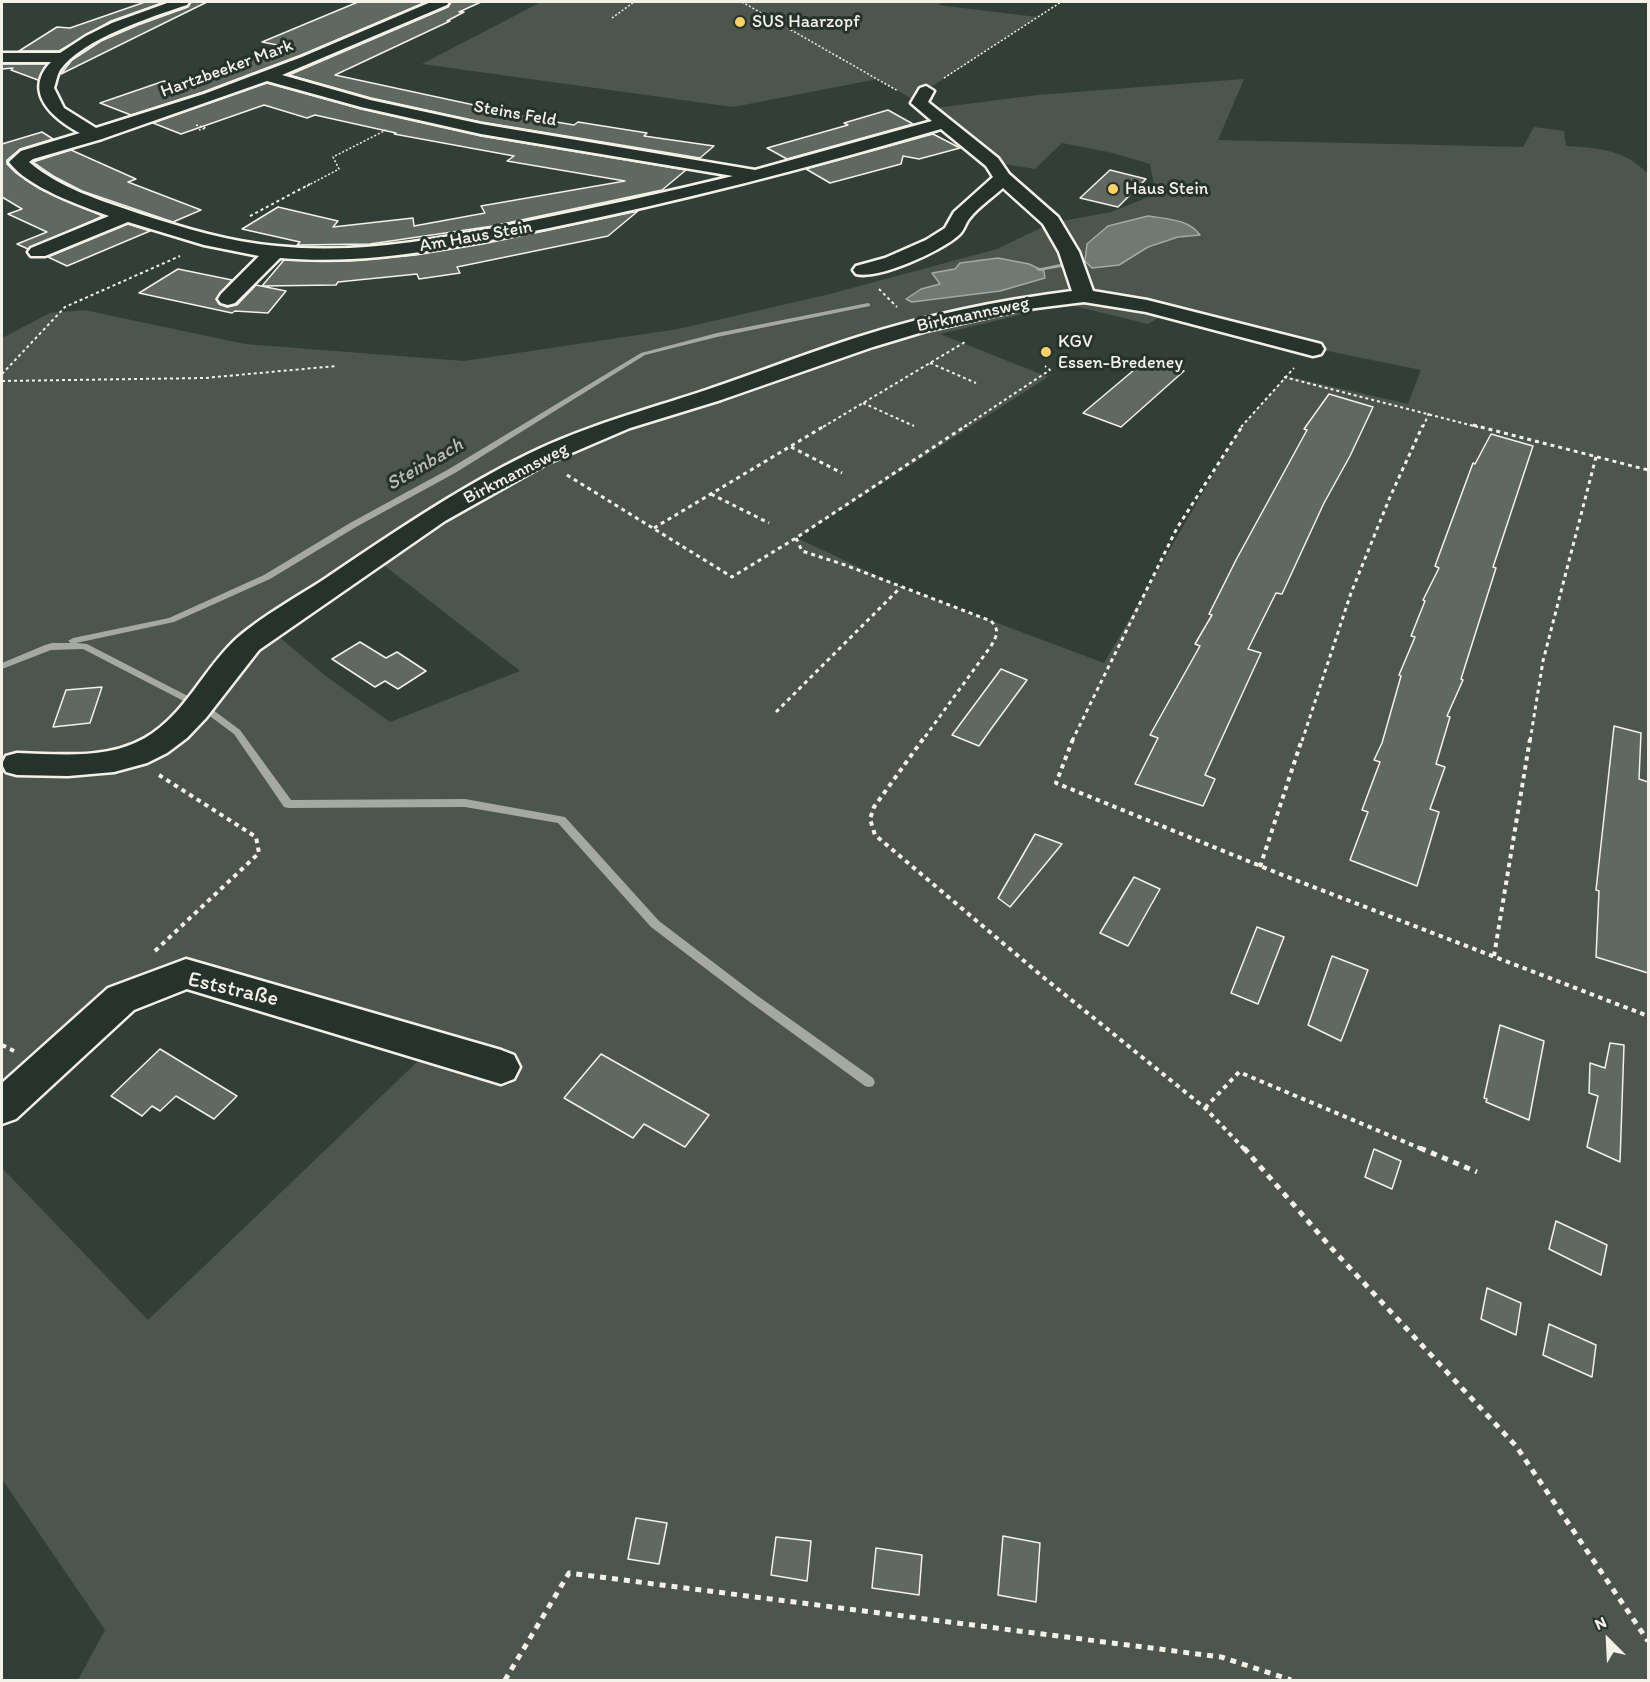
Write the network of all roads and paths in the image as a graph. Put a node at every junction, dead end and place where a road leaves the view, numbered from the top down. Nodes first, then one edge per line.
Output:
1 (182, 2) edge
2 (442, 2) edge
3 (634, 2) edge
4 (742, 2) edge
5 (1061, 2) edge
6 (612, 18) dead end
7 (2, 57) edge
8 (62, 58) junction
9 (268, 76) junction
10 (923, 97) junction
11 (415, 115) junction
12 (944, 123) junction
13 (96, 135) junction
14 (20, 159) joint
15 (759, 176) junction
16 (1003, 178) junction
17 (126, 216) junction
18 (250, 216) dead end
19 (209, 241) junction
20 (38, 252) dead end
21 (275, 252) junction
22 (863, 270) joint
23 (1084, 296) junction
24 (228, 299) dead end
25 (936, 325) junction
26 (971, 339) dead end
27 (1313, 349) joint
28 (930, 363) junction
29 (336, 366) dead end
30 (1045, 366) dead end
31 (2, 374) edge
32 (1284, 377) junction
33 (2, 381) edge
34 (976, 383) dead end
35 (862, 403) junction
36 (1429, 413) junction
37 (914, 426) dead end
38 (790, 446) junction
39 (1596, 457) junction
40 (1648, 470) edge
41 (562, 472) dead end
42 (843, 473) dead end
43 (711, 494) junction
44 (769, 523) dead end
45 (654, 528) junction
46 (796, 538) junction
47 (901, 587) junction
48 (776, 712) dead end
49 (136, 757) junction
50 (17, 765) dead end
51 (1260, 867) junction
52 (153, 953) dead end
53 (1494, 956) junction
54 (1648, 1016) edge
55 (501, 1067) dead end
56 (2, 1107) edge
57 (1205, 1108) junction
58 (1477, 1172) dead end
59 (1648, 1641) edge
60 (505, 1680) edge
61 (1291, 1680) edge

1 - 8 street
2 - 9 street, Hartzbeeker Mark
3 - 6 path
4 - 10 path
5 - 10 path
7 - 8 street
8 - 13 street
9 - 11 street, Steins Feld
9 - 13 street, Hartzbeeker Mark
10 - 12 street
11 - 15 street, Steins Feld
11 - 18 path
12 - 15 street, Am Haus Stein
12 - 16 street
13 - 14 street, Hartzbeeker Mark
14 - 17 street, Am Haus Stein
15 - 21 street, Am Haus Stein
16 - 22 street
16 - 23 street
17 - 19 street, Am Haus Stein
17 - 20 street
19 - 21 street, Am Haus Stein
19 - 31 path
21 - 24 street
22 - 25 path
23 - 25 street, Birkmannsweg
23 - 27 street, Birkmannsweg
25 - 49 street, Birkmannsweg
26 - 28 path
27 - 32 path
28 - 34 path
28 - 35 path
29 - 33 path
30 - 46 path
32 - 36 path
32 - 51 path
35 - 37 path
35 - 38 path
36 - 39 path
36 - 51 path
38 - 42 path
38 - 43 path
39 - 40 path
39 - 53 path
41 - 45 path
43 - 44 path
43 - 45 path
45 - 46 path
46 - 47 path
47 - 48 path
47 - 57 path
49 - 50 street, Birkmannsweg
49 - 52 path
51 - 53 path
53 - 54 path
55 - 56 street, Eststraße
57 - 58 path
57 - 59 path
60 - 61 path

